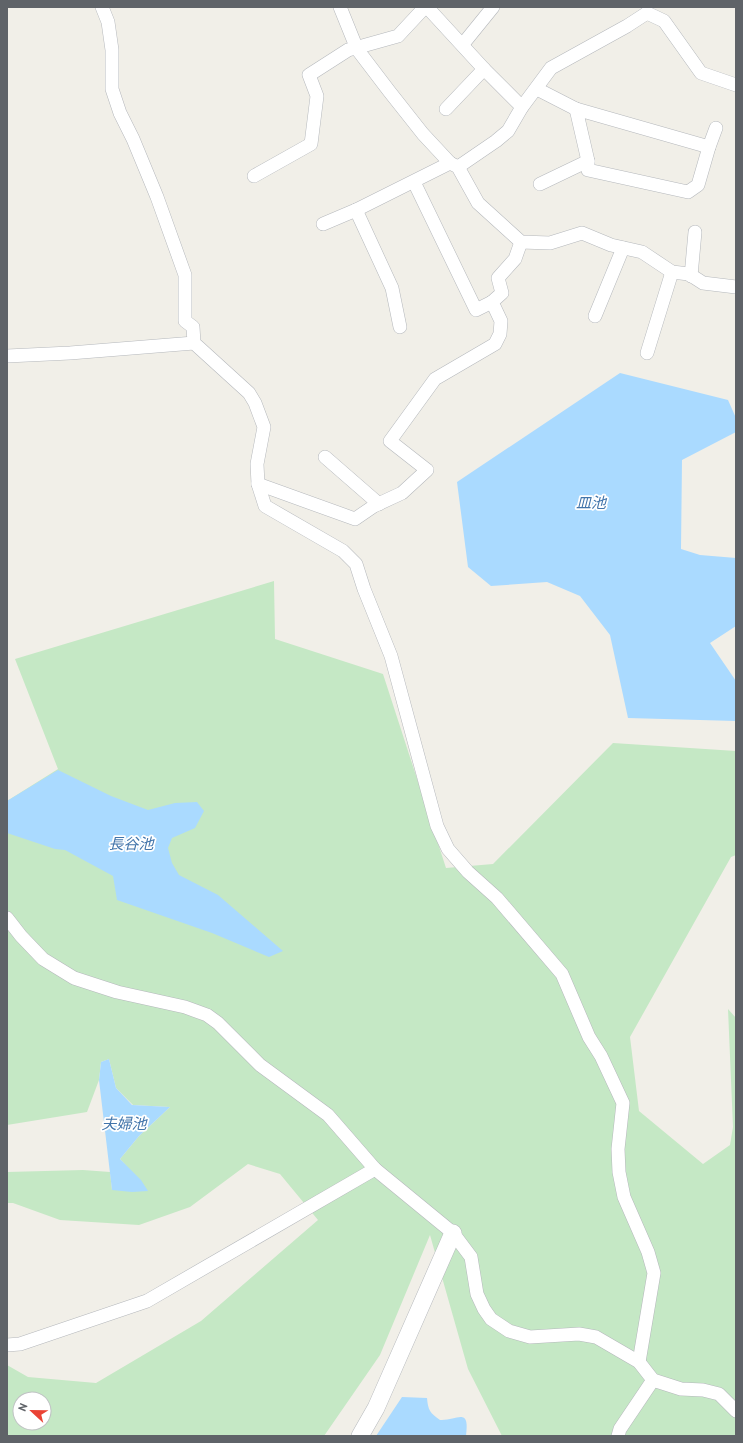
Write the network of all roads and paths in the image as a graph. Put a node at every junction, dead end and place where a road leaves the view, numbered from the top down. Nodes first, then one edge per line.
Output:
1 (102, 7) edge
2 (340, 7) edge
3 (426, 7) edge
4 (493, 7) edge
5 (646, 10) edge
6 (463, 44) junction
7 (357, 49) junction
8 (484, 69) junction
9 (736, 85) edge
10 (537, 89) junction
11 (522, 107) junction
12 (446, 109) dead end
13 (576, 109) junction
14 (716, 128) dead end
15 (708, 147) junction
16 (588, 161) junction
17 (454, 165) junction
18 (254, 176) dead end
19 (414, 182) junction
20 (540, 184) dead end
21 (356, 210) junction
22 (323, 224) dead end
23 (695, 232) dead end
24 (521, 242) junction
25 (623, 248) junction
26 (672, 272) junction
27 (691, 276) junction
28 (736, 287) edge
29 (492, 302) junction
30 (595, 316) dead end
31 (400, 327) dead end
32 (194, 343) junction
33 (647, 353) dead end
34 (7, 356) edge
35 (325, 457) dead end
36 (258, 484) junction
37 (380, 504) junction
38 (7, 918) edge
39 (375, 1169) junction
40 (453, 1233) junction
41 (7, 1345) edge
42 (639, 1362) junction
43 (653, 1380) junction
44 (736, 1411) edge
45 (360, 1436) edge
46 (618, 1436) edge

1 - 32 street
2 - 7 street
3 - 6 street
3 - 7 street
4 - 6 street
5 - 9 street
5 - 10 street
6 - 8 street
7 - 17 street
7 - 18 street
8 - 11 street
8 - 12 street
10 - 11 street
10 - 13 street
11 - 17 street
13 - 15 street
13 - 16 street
14 - 15 street
15 - 16 street
16 - 20 street
17 - 19 street
17 - 24 street
19 - 21 street
19 - 29 street
21 - 22 street
21 - 31 street
23 - 27 street
24 - 25 street
24 - 29 street
25 - 26 street
25 - 30 street
26 - 27 street
26 - 33 street
27 - 28 street
29 - 37 street
32 - 34 street
32 - 36 street
35 - 37 street
36 - 37 street
36 - 42 street
38 - 39 street
39 - 40 street
39 - 41 street
40 - 42 street
40 - 45 street
42 - 43 street
43 - 44 street
43 - 46 street

